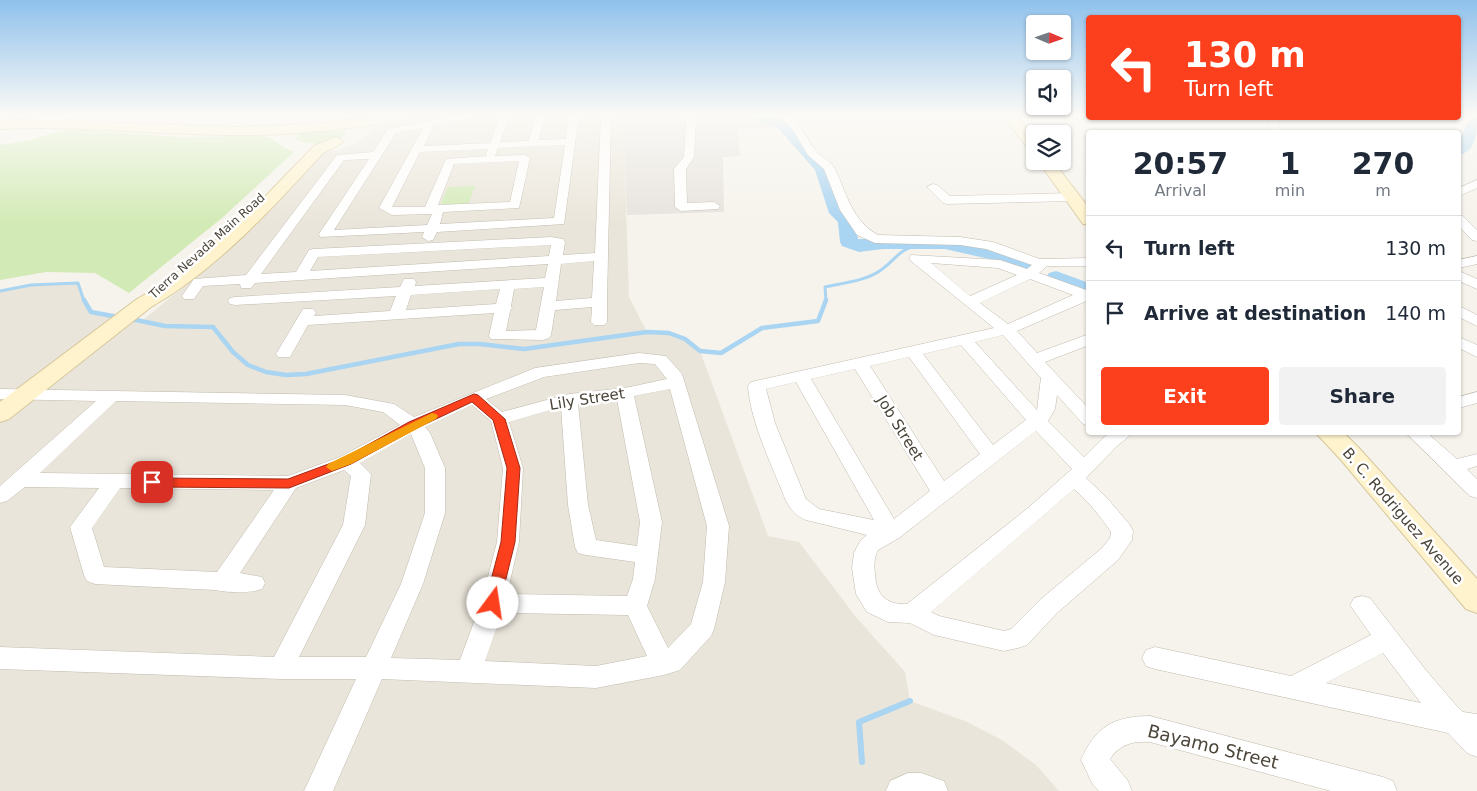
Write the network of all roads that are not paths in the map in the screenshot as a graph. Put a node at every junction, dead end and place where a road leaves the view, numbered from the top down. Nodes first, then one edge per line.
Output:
1 (306, 152) edge
2 (316, 152) edge
3 (378, 152) edge
4 (415, 152) edge
5 (493, 152) edge
6 (569, 152) edge
7 (605, 152) edge
8 (689, 152) edge
9 (811, 152) edge
10 (376, 155) junction
11 (490, 160) junction
12 (1052, 170) edge
13 (1477, 183) edge
14 (933, 187) dead end
15 (1461, 192) edge
16 (1072, 196) junction
17 (714, 206) dead end
18 (430, 209) junction
19 (1086, 216) edge
20 (1467, 224) edge
21 (431, 228) junction
22 (1477, 236) edge
23 (424, 247) junction
24 (601, 257) junction
25 (1477, 260) edge
26 (555, 261) junction
27 (1086, 262) edge
28 (1041, 264) junction
29 (1461, 264) edge
30 (415, 269) junction
31 (337, 274) junction
32 (1030, 274) junction
33 (300, 276) junction
34 (1461, 276) edge
35 (250, 279) junction
36 (552, 282) junction
37 (508, 284) junction
38 (1477, 285) edge
39 (406, 291) junction
40 (1086, 295) edge
41 (188, 296) dead end
42 (320, 296) junction
43 (1086, 297) edge
44 (600, 302) junction
45 (968, 302) junction
46 (140, 306) junction
47 (548, 306) junction
48 (505, 308) junction
49 (1461, 313) edge
50 (396, 315) junction
51 (302, 321) junction
52 (1477, 321) edge
53 (599, 322) dead end
54 (1007, 330) junction
55 (964, 339) junction
56 (1461, 343) edge
57 (1086, 345) edge
58 (912, 350) junction
59 (1477, 352) edge
60 (284, 354) dead end
61 (1035, 360) junction
62 (859, 362) junction
63 (800, 375) junction
64 (1050, 377) junction
65 (677, 382) junction
66 (27, 393) junction
67 (625, 393) junction
68 (0, 394) edge
69 (113, 395) junction
70 (1477, 396) edge
71 (474, 398) junction
72 (570, 399) junction
73 (1461, 402) edge
74 (0, 414) edge
75 (1086, 417) edge
76 (499, 419) junction
77 (1037, 421) junction
78 (413, 425) junction
79 (1330, 435) edge
80 (1417, 435) edge
81 (1112, 436) edge
82 (992, 456) junction
83 (1477, 460) edge
84 (347, 462) junction
85 (1453, 466) junction
86 (1078, 474) junction
87 (21, 480) junction
88 (114, 482) junction
89 (289, 483) junction
90 (1477, 491) edge
91 (942, 494) junction
92 (0, 496) edge
93 (891, 532) junction
94 (648, 556) junction
95 (222, 582) junction
96 (254, 583) dead end
97 (1477, 600) edge
98 (493, 603) junction
99 (1362, 604) dead end
100 (635, 606) junction
101 (913, 614) junction
102 (1387, 639) junction
103 (0, 658) edge
104 (1155, 658) dead end
105 (664, 664) junction
106 (281, 668) junction
107 (375, 668) junction
108 (469, 672) junction
109 (1293, 687) junction
110 (1465, 724) edge
111 (1477, 744) edge
112 (318, 791) edge
113 (900, 791) edge
114 (934, 791) edge
115 (1118, 791) edge
116 (1382, 791) edge

1 - 46 street, Tierra Nevada Main Road
2 - 46 street, Tierra Nevada Main Road
3 - 10 street
4 - 18 street
5 - 11 street
6 - 21 street
7 - 24 street
8 - 17 street
9 - 28 street
10 - 21 street
10 - 35 street
11 - 18 street
11 - 18 street
12 - 16 street
13 - 15 street
14 - 16 street
16 - 19 street
18 - 21 street
20 - 22 street
21 - 23 street
23 - 26 street
23 - 30 street
23 - 33 street
24 - 26 street
24 - 44 street
25 - 29 street
26 - 30 street
26 - 36 street
27 - 28 street
28 - 32 street
30 - 31 street
30 - 39 street
31 - 33 street
31 - 42 street
32 - 40 street
32 - 45 street
32 - 45 street
33 - 35 street
34 - 38 street
35 - 41 street
35 - 42 street
36 - 37 street
36 - 47 street
37 - 39 street
37 - 48 street
39 - 42 street
39 - 50 street
42 - 51 street
43 - 54 street
44 - 47 street
44 - 53 street
45 - 54 street
46 - 66 street, Tierra Nevada Main Road
47 - 48 street
48 - 50 street
49 - 52 street
50 - 51 street
51 - 60 street
54 - 55 street
54 - 61 street
55 - 58 street
55 - 77 street
56 - 59 street
57 - 61 street
58 - 62 street
58 - 82 street
61 - 64 street
62 - 63 street
62 - 91 street, Job Street
63 - 93 street
63 - 93 street
64 - 75 street
64 - 77 street
65 - 67 street, Lily Street
65 - 71 street
65 - 105 street
66 - 68 street
66 - 69 street
66 - 74 street, Tierra Nevada Main Road
67 - 72 street, Lily Street
67 - 94 street
69 - 78 street
69 - 87 street
70 - 73 street
71 - 76 street
71 - 78 street
72 - 76 street, Lily Street
72 - 94 street
76 - 98 street
77 - 82 street
77 - 86 street
78 - 84 street
78 - 107 street
79 - 97 street, B. C. Rodriguez Avenue
80 - 85 street
81 - 86 street
82 - 91 street
83 - 85 street
84 - 89 street
84 - 106 street
85 - 90 street
86 - 101 street
86 - 101 street
87 - 88 street
87 - 92 street
88 - 89 street
88 - 95 street
89 - 95 street
91 - 93 street
93 - 101 street
94 - 100 street
95 - 96 street
98 - 100 street
98 - 108 street
99 - 102 street
100 - 105 street
102 - 109 street
102 - 110 street
103 - 106 street
104 - 109 street
105 - 108 street
106 - 107 street
107 - 108 street
107 - 112 street
109 - 110 street
110 - 111 street
113 - 114 street
115 - 116 street, Bayamo Street

